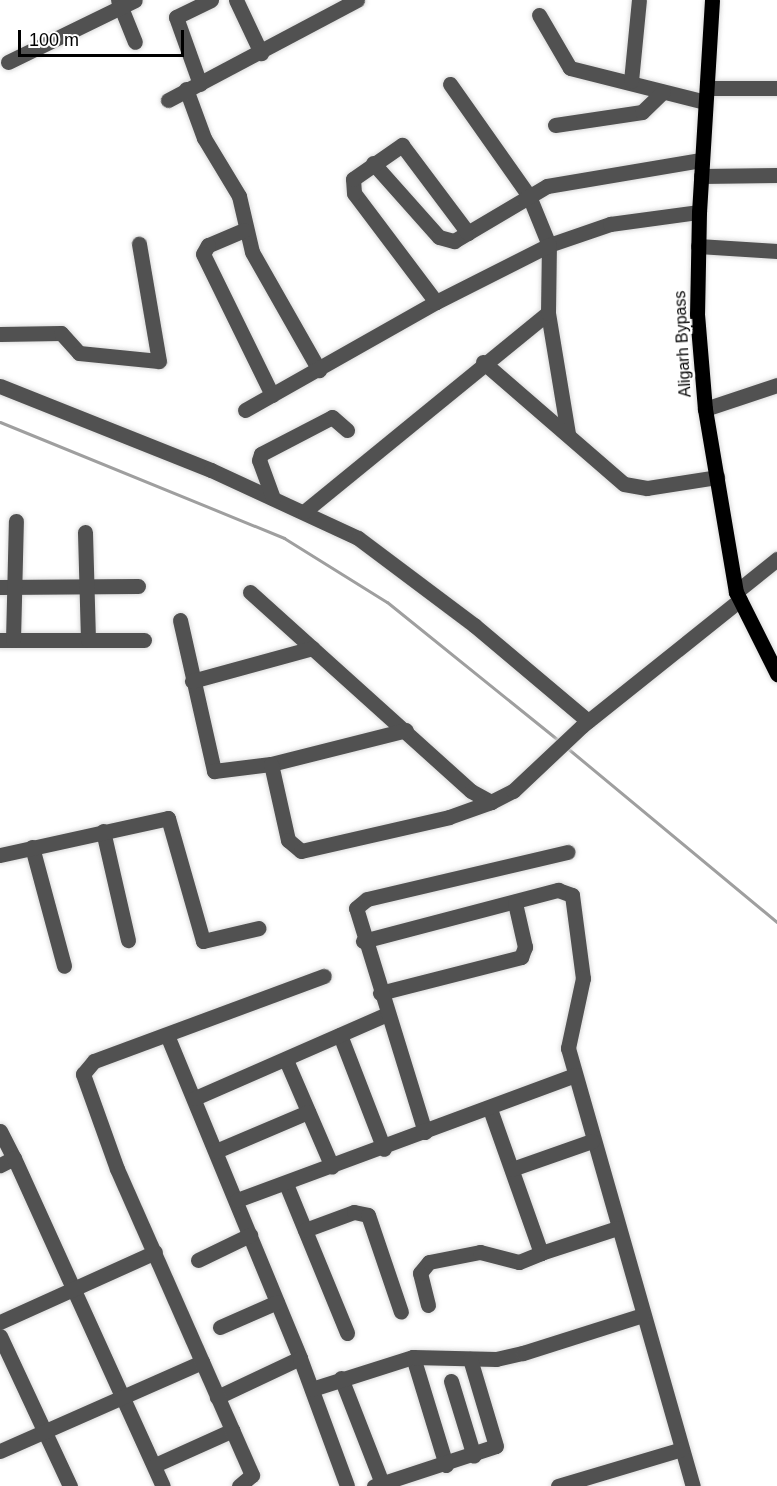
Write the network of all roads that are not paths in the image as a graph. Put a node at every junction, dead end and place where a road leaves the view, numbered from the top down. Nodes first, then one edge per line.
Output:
1 (135, 0) edge
2 (211, 0) edge
3 (236, 0) edge
4 (357, 0) edge
5 (639, 0) edge
6 (712, 0) edge
7 (120, 4) edge
8 (539, 15) dead end
9 (135, 42) dead end
10 (261, 53) junction
11 (8, 63) dead end
12 (631, 81) junction
13 (450, 84) dead end
14 (193, 87) junction
15 (777, 88) edge
16 (663, 92) junction
17 (706, 95) junction
18 (168, 100) dead end
19 (555, 125) dead end
20 (373, 164) junction
21 (701, 168) junction
22 (777, 175) edge
23 (529, 196) junction
24 (699, 212) junction
25 (244, 230) junction
26 (468, 233) junction
27 (139, 244) dead end
28 (549, 244) junction
29 (699, 246) junction
30 (777, 252) edge
31 (436, 302) junction
32 (548, 313) junction
33 (0, 334) edge
34 (483, 362) junction
35 (319, 370) junction
36 (777, 385) edge
37 (0, 386) edge
38 (272, 395) junction
39 (705, 409) junction
40 (245, 410) dead end
41 (347, 430) dead end
42 (568, 434) junction
43 (717, 477) junction
44 (273, 498) junction
45 (304, 511) junction
46 (16, 521) dead end
47 (85, 532) dead end
48 (777, 559) edge
49 (138, 586) dead end
50 (7, 587) edge
51 (86, 588) junction
52 (250, 592) dead end
53 (738, 596) junction
54 (180, 620) dead end
55 (6, 640) edge
56 (88, 640) junction
57 (144, 640) dead end
58 (313, 648) junction
59 (777, 674) edge
60 (192, 681) junction
61 (585, 724) junction
62 (406, 729) junction
63 (271, 764) junction
64 (491, 802) junction
65 (103, 831) junction
66 (32, 847) junction
67 (568, 852) dead end
68 (0, 855) edge
69 (514, 903) junction
70 (259, 928) dead end
71 (128, 939) dead end
72 (363, 941) junction
73 (64, 966) dead end
74 (324, 976) dead end
75 (380, 993) junction
76 (387, 1014) junction
77 (166, 1035) junction
78 (340, 1035) junction
79 (286, 1060) junction
80 (575, 1075) junction
81 (195, 1098) junction
82 (490, 1109) junction
83 (308, 1112) junction
84 (0, 1131) edge
85 (425, 1132) junction
86 (592, 1141) junction
87 (384, 1149) junction
88 (216, 1151) junction
89 (14, 1158) junction
90 (0, 1165) edge
91 (332, 1167) junction
92 (512, 1169) junction
93 (286, 1184) junction
94 (237, 1200) junction
95 (617, 1228) junction
96 (305, 1230) junction
97 (250, 1235) junction
98 (155, 1252) junction
99 (541, 1253) junction
100 (198, 1260) dead end
101 (76, 1287) junction
102 (278, 1302) junction
103 (428, 1305) dead end
104 (401, 1312) dead end
105 (643, 1315) junction
106 (0, 1322) edge
107 (220, 1327) dead end
108 (347, 1333) dead end
109 (0, 1336) edge
110 (412, 1357) junction
111 (300, 1359) junction
112 (470, 1359) junction
113 (202, 1362) junction
114 (341, 1378) junction
115 (451, 1381) dead end
116 (312, 1389) junction
117 (125, 1393) junction
118 (217, 1397) junction
119 (45, 1428) junction
120 (233, 1430) junction
121 (682, 1449) junction
122 (0, 1451) edge
123 (474, 1456) junction
124 (155, 1465) junction
125 (446, 1465) junction
126 (378, 1485) edge
127 (70, 1486) edge
128 (163, 1486) edge
129 (239, 1486) edge
130 (347, 1486) edge
131 (558, 1486) edge
132 (693, 1486) edge

1 - 7 street
2 - 14 street
3 - 10 street
4 - 10 street
5 - 12 street
6 - 17 main road, Aligarh Bypass
7 - 9 street
7 - 11 street
8 - 12 street
10 - 14 street
12 - 16 street
13 - 23 street
14 - 18 street
14 - 25 street
15 - 17 street
16 - 17 street
16 - 19 street
17 - 21 main road, Aligarh Bypass
20 - 26 street
20 - 26 street
20 - 31 street
21 - 22 street
21 - 23 street
21 - 24 main road, Aligarh Bypass
23 - 26 street
23 - 28 street
24 - 28 street
24 - 29 main road, Aligarh Bypass
25 - 35 street
25 - 38 street
27 - 33 street
28 - 31 street
28 - 32 street
29 - 30 street
29 - 39 main road, Aligarh Bypass
31 - 35 street
32 - 34 street
32 - 42 street
34 - 42 street
34 - 45 street
35 - 38 street
36 - 39 street
37 - 44 street
38 - 40 street
39 - 43 main road, Aligarh Bypass
41 - 44 street
42 - 43 street
43 - 53 main road, Aligarh Bypass
44 - 45 street
45 - 61 street
46 - 50 street
47 - 51 street
48 - 53 street
49 - 51 street
50 - 51 street
50 - 55 street
51 - 56 street
52 - 58 street
53 - 59 main road, Aligarh Bypass
53 - 61 street
54 - 60 street
55 - 56 street
56 - 57 street
58 - 60 street
58 - 62 street
60 - 63 street
61 - 64 street
62 - 63 street
62 - 64 street
63 - 64 street
65 - 66 street
65 - 70 street
65 - 71 street
66 - 68 street
66 - 73 street
67 - 72 street
69 - 72 street
69 - 75 street
69 - 80 street
72 - 75 street
74 - 77 street
75 - 76 street
76 - 78 street
76 - 85 street
77 - 81 street
77 - 98 street
78 - 79 street
78 - 87 street
79 - 81 street
79 - 83 street
80 - 82 street
80 - 86 street
81 - 88 street
82 - 85 street
82 - 92 street
83 - 88 street
83 - 91 street
84 - 89 street
85 - 87 street
86 - 92 street
86 - 95 street
87 - 91 street
88 - 94 street
89 - 90 street
89 - 101 street
91 - 93 street
92 - 99 street
93 - 94 street
93 - 96 street
94 - 97 street
95 - 99 street
95 - 105 street
96 - 104 street
96 - 108 street
97 - 100 street
97 - 102 street
98 - 101 street
98 - 113 street
99 - 103 street
101 - 106 street
101 - 117 street
102 - 107 street
102 - 111 street
105 - 112 street
105 - 121 street
109 - 119 street
110 - 112 street
110 - 114 street
110 - 125 street
111 - 116 street
111 - 118 street
112 - 123 street
113 - 117 street
113 - 118 street
114 - 116 street
114 - 126 street
115 - 123 street
116 - 130 street
117 - 119 street
117 - 124 street
118 - 120 street
119 - 122 street
119 - 127 street
120 - 124 street
120 - 129 street
121 - 131 street
121 - 132 street
123 - 125 street
124 - 128 street
125 - 126 street

